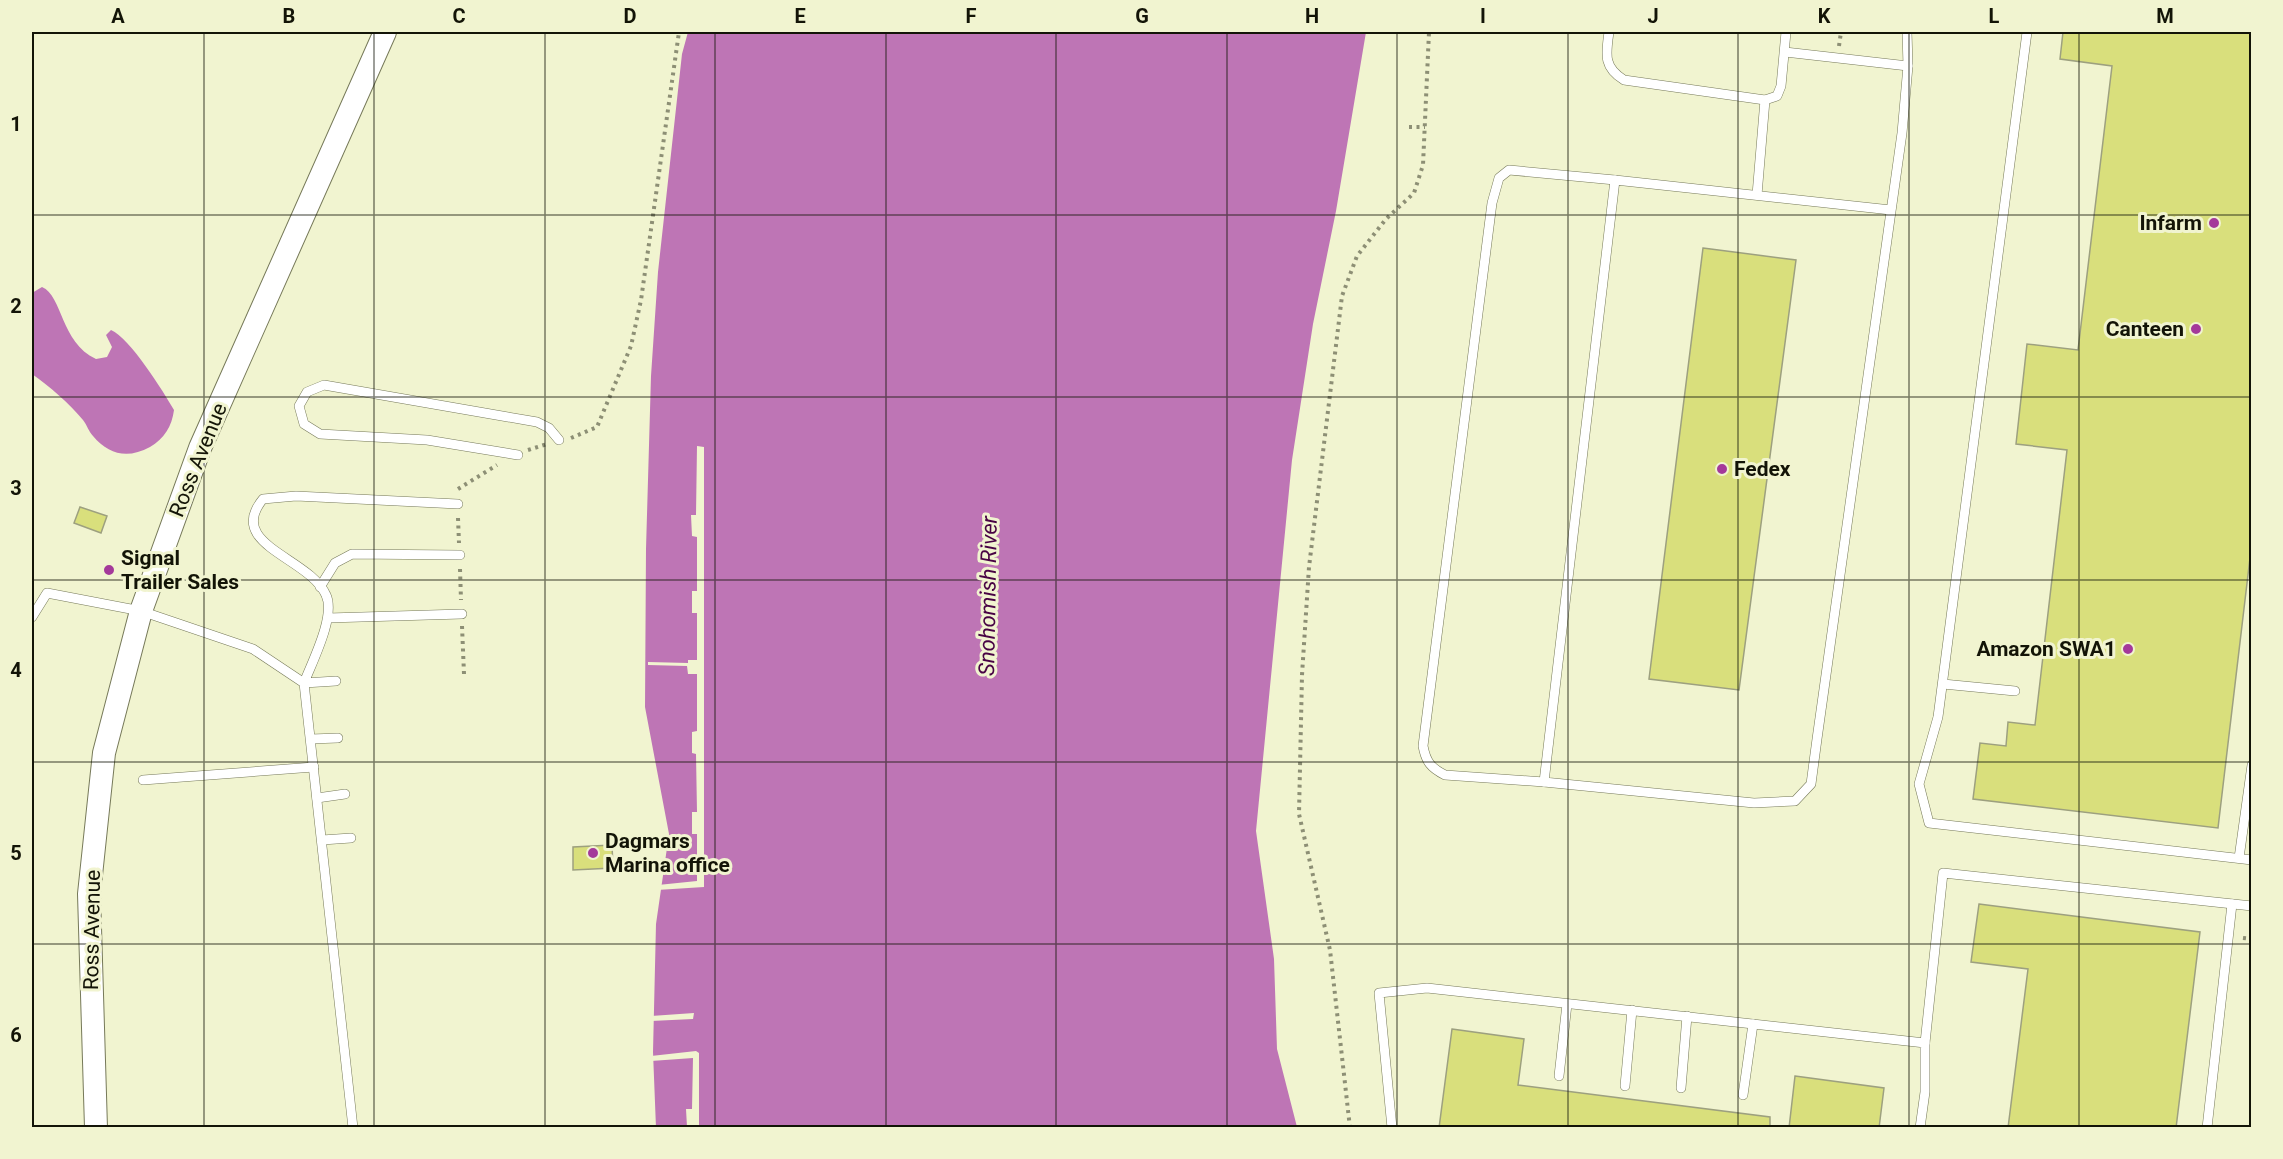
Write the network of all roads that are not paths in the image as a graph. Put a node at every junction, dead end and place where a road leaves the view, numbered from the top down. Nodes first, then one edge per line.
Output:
1 (385, 32) edge
2 (1609, 32) edge
3 (1786, 32) edge
4 (1907, 32) edge
5 (2027, 32) edge
6 (1785, 51) junction
7 (1908, 66) junction
8 (1765, 100) junction
9 (1615, 180) junction
10 (1757, 195) junction
11 (1891, 210) junction
12 (559, 440) road end
13 (518, 455) road end
14 (458, 504) road end
15 (460, 555) road end
16 (320, 586) junction
17 (141, 611) junction
18 (462, 614) road end
19 (32, 617) edge
20 (328, 618) junction
21 (336, 681) dead end
22 (304, 683) junction
23 (1943, 684) junction
24 (2015, 691) dead end
25 (338, 738) dead end
26 (311, 739) junction
27 (2252, 765) edge
28 (314, 767) junction
29 (143, 780) dead end
30 (1544, 782) junction
31 (345, 794) dead end
32 (317, 798) junction
33 (351, 838) dead end
34 (322, 840) junction
35 (2240, 858) junction
36 (2252, 860) edge
37 (2232, 904) junction
38 (2252, 906) edge
39 (1567, 1004) junction
40 (1632, 1010) junction
41 (1687, 1016) junction
42 (1753, 1024) junction
43 (1925, 1042) junction
44 (1559, 1076) dead end
45 (1625, 1086) dead end
46 (1681, 1088) dead end
47 (1743, 1095) dead end
48 (96, 1128) edge
49 (353, 1128) edge
50 (1392, 1128) edge
51 (1920, 1128) edge
52 (2207, 1128) edge

1 - 17 street, Ross Avenue
2 - 8 lane
3 - 6 lane
4 - 7 lane
5 - 23 lane
6 - 7 lane
6 - 8 lane
7 - 11 lane
8 - 10 lane
9 - 10 lane
9 - 30 lane
9 - 30 lane
10 - 11 lane
11 - 30 lane
12 - 13 lane
14 - 16 lane
15 - 16 lane
16 - 20 lane
17 - 19 lane
17 - 22 lane
17 - 48 street, Ross Avenue
18 - 20 lane
20 - 22 lane
21 - 22 lane
22 - 26 lane
23 - 24 lane
23 - 35 lane
25 - 26 lane
26 - 28 lane
27 - 35 lane
28 - 29 lane
28 - 32 lane
31 - 32 lane
32 - 34 lane
33 - 34 lane
34 - 49 lane
35 - 36 lane
37 - 38 lane
37 - 43 lane
37 - 52 lane
39 - 40 lane
39 - 44 lane
39 - 50 lane
40 - 41 lane
40 - 45 lane
41 - 42 lane
41 - 46 lane
42 - 43 lane
42 - 47 lane
43 - 51 lane

